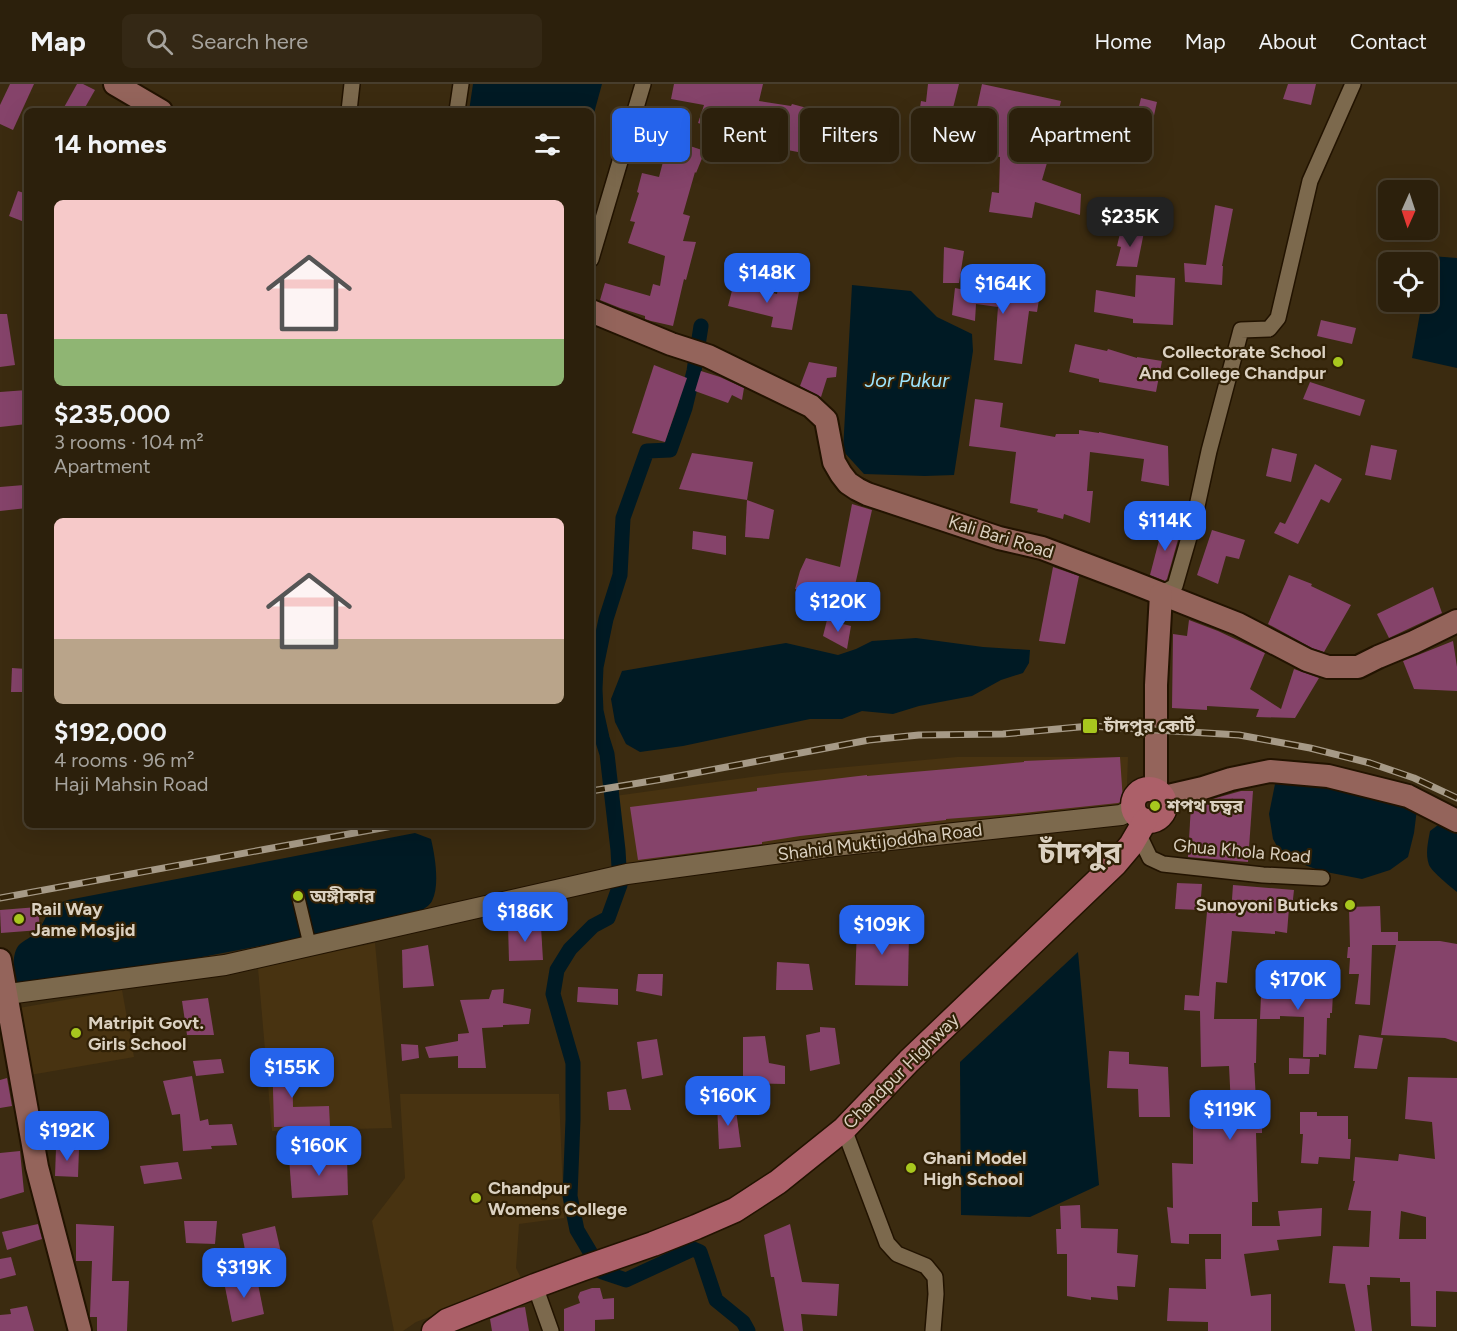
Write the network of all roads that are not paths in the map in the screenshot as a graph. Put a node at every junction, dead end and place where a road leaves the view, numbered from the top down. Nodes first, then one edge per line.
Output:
1 (115, 84) edge
2 (352, 84) edge
3 (460, 84) edge
4 (643, 84) edge
5 (1353, 84) edge
6 (156, 108) edge
7 (349, 108) edge
8 (457, 108) edge
9 (594, 249) edge
10 (594, 312) edge
11 (1161, 594) junction
12 (1457, 621) edge
13 (1160, 793) junction
14 (1457, 821) edge
15 (1132, 825) junction
16 (1322, 878) dead end
17 (298, 896) dead end
18 (310, 946) junction
19 (0, 960) edge
20 (3, 995) edge
21 (844, 1129) junction
22 (535, 1286) junction
23 (80, 1331) edge
24 (434, 1331) edge
25 (551, 1331) edge
26 (933, 1331) edge

1 - 6 main road
2 - 7 street
3 - 8 street
4 - 9 street
5 - 11 street
10 - 11 main road, Kali Bari Road
11 - 12 main road, Kali Bari Road
11 - 13 main road
13 - 14 main road
13 - 15 main road, Chandpur Highway
15 - 16 street, Ghua Khola Road
15 - 18 street, Shahid Muktijoddha Road
15 - 21 main road, Chandpur Highway
17 - 18 street
18 - 20 street, Shahid Muktijoddha Road
19 - 20 main road
20 - 23 main road
21 - 22 main road, Chandpur Highway
21 - 26 street
22 - 24 main road, Chandpur Highway
22 - 25 street

